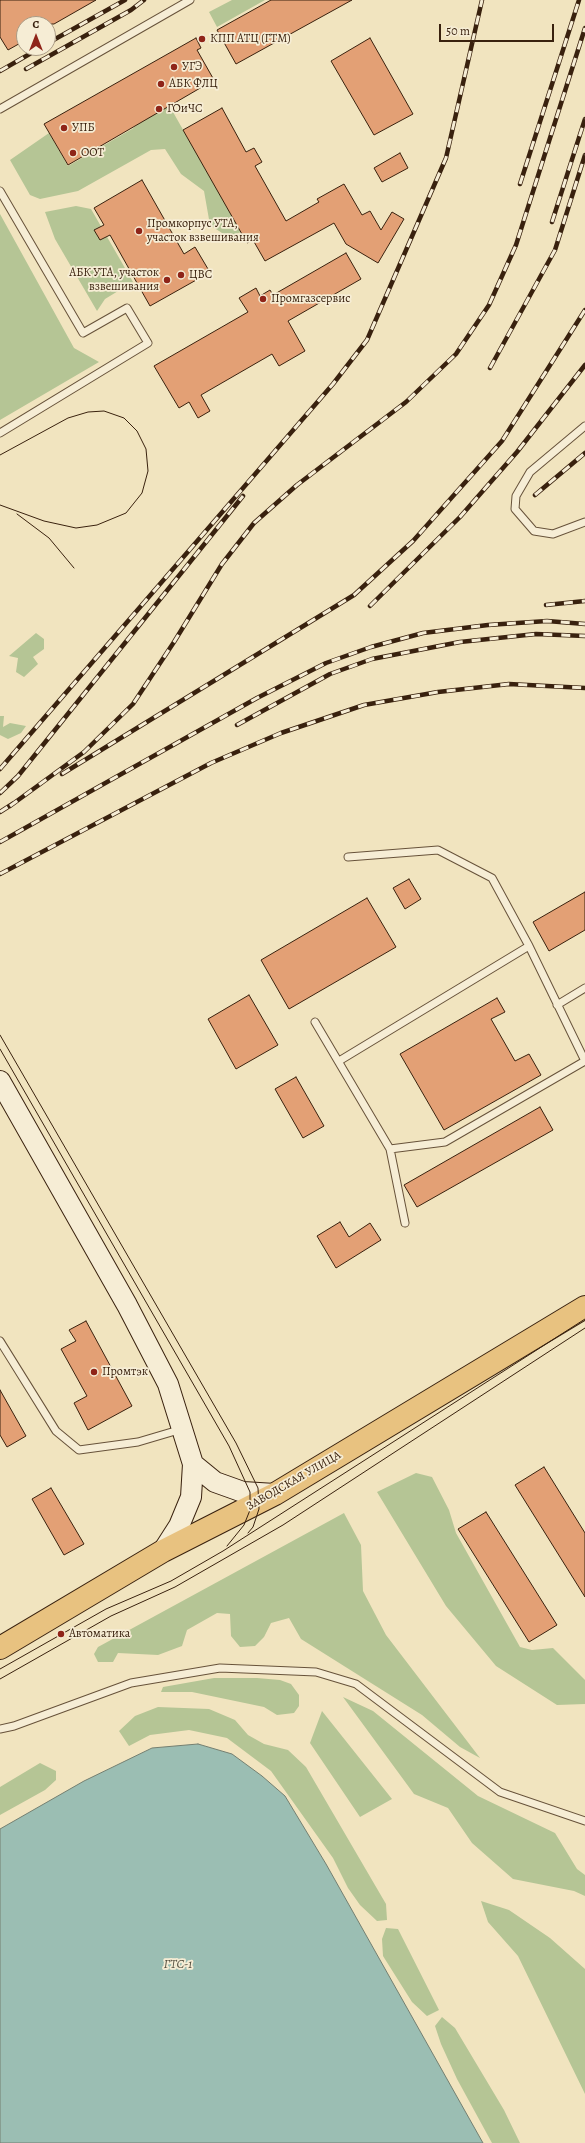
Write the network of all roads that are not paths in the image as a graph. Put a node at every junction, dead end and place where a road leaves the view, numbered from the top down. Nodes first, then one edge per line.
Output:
1 (190, 0) edge
2 (0, 109) edge
3 (0, 191) edge
4 (585, 426) edge
5 (0, 433) edge
6 (585, 522) edge
7 (348, 857) dead end
8 (528, 946) junction
9 (585, 988) edge
10 (557, 1005) junction
11 (315, 1022) dead end
12 (585, 1061) edge
13 (339, 1062) junction
14 (0, 1081) edge
15 (390, 1149) junction
16 (405, 1223) dead end
17 (585, 1307) edge
18 (0, 1341) edge
19 (182, 1429) junction
20 (193, 1464) junction
21 (275, 1494) junction
22 (163, 1551) junction
23 (0, 1648) edge
24 (0, 1728) edge
25 (585, 1821) edge

1 - 2 lane
3 - 5 lane
4 - 6 lane
7 - 8 lane
8 - 10 lane
8 - 13 lane
9 - 10 lane
10 - 12 lane
11 - 13 lane
12 - 15 lane
13 - 15 lane
14 - 19 street
15 - 16 lane
17 - 21 main road, ЗАВОДСКАЯ УЛИЦА
18 - 19 lane
19 - 20 street
20 - 21 street
20 - 22 street
21 - 22 main road, ЗАВОДСКАЯ УЛИЦА
22 - 23 main road, ЗАВОДСКАЯ УЛИЦА
24 - 25 lane

